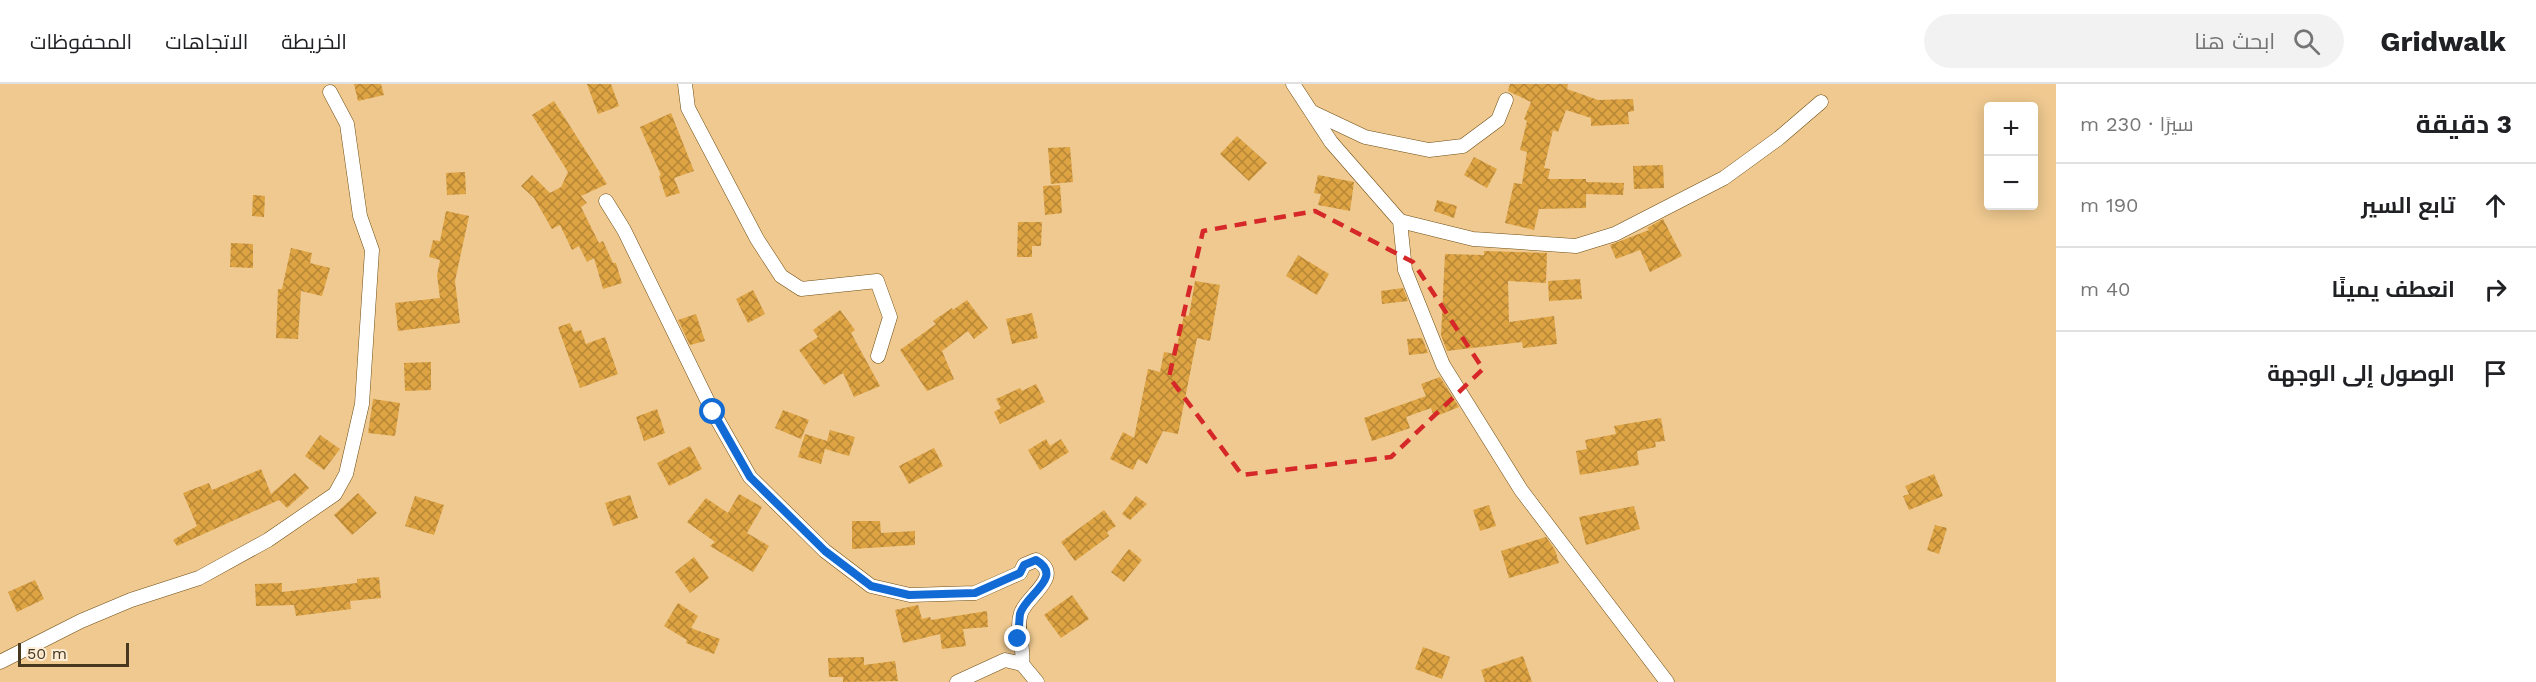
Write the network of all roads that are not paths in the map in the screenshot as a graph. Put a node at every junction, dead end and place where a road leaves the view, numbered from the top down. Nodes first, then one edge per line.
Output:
1 (685, 84) edge
2 (1293, 84) edge
3 (330, 92) dead end
4 (1506, 100) dead end
5 (1821, 102) dead end
6 (1311, 111) junction
7 (606, 201) dead end
8 (1400, 221) junction
9 (878, 356) dead end
10 (0, 662) edge
11 (1022, 664) junction
12 (957, 682) edge
13 (1037, 682) edge
14 (1667, 682) edge

1 - 9 street
2 - 6 street
3 - 10 street
4 - 6 street
5 - 8 street
6 - 8 street
7 - 11 street
8 - 14 street
11 - 12 street
11 - 13 street

